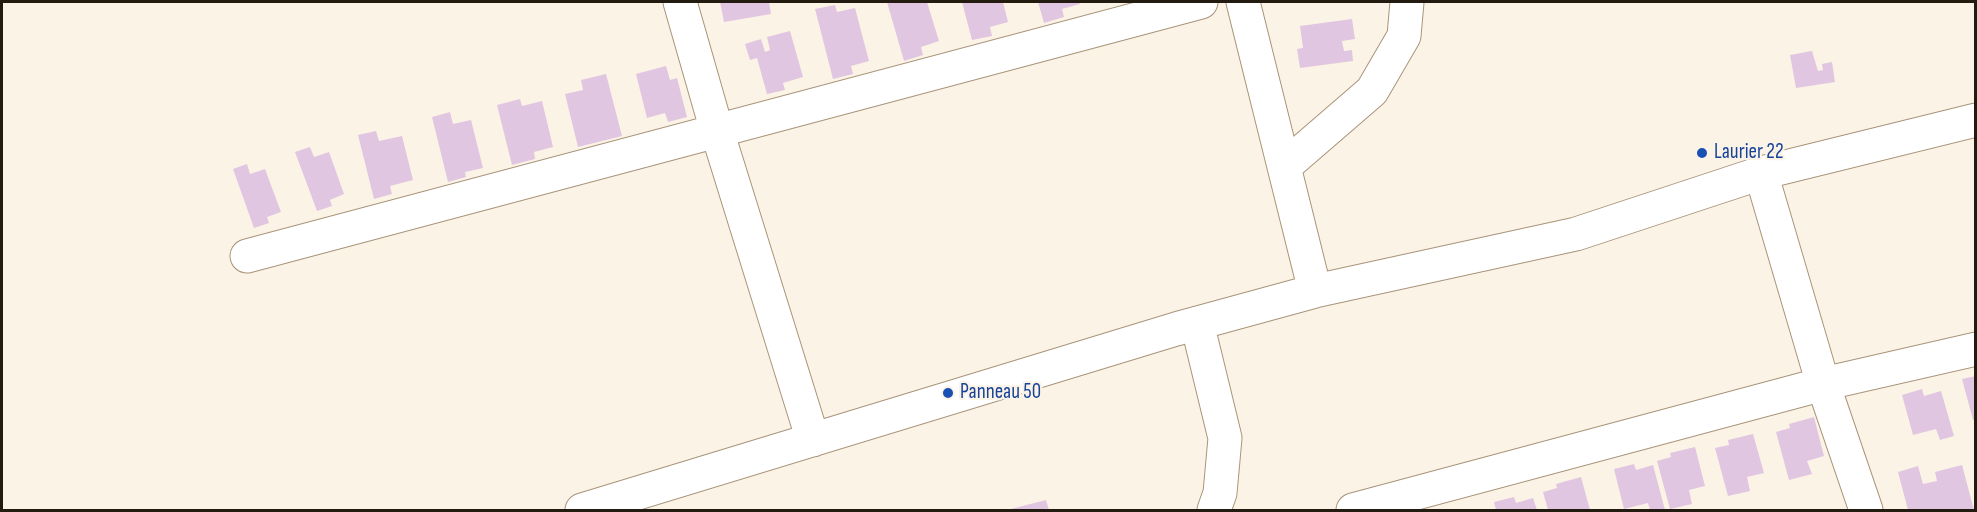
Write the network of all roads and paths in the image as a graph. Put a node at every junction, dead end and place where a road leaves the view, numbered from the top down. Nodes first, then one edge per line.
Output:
1 (680, 2) edge
2 (1202, 2) edge
3 (1243, 2) edge
4 (1407, 2) edge
5 (1976, 120) edge
6 (717, 131) junction
7 (1284, 167) junction
8 (1761, 173) junction
9 (247, 256) dead end
10 (1315, 291) junction
11 (1197, 323) junction
12 (1976, 349) edge
13 (1824, 384) junction
14 (813, 440) junction
15 (582, 510) edge
16 (1214, 510) edge
17 (1353, 510) edge
18 (1866, 510) edge

1 - 6 street
2 - 6 street
3 - 7 street
4 - 7 street
5 - 8 street
6 - 9 street
6 - 14 street
7 - 10 street
8 - 10 street
8 - 13 street
10 - 11 street
11 - 14 street
11 - 16 street
12 - 13 street
13 - 17 street
13 - 18 street
14 - 15 street

